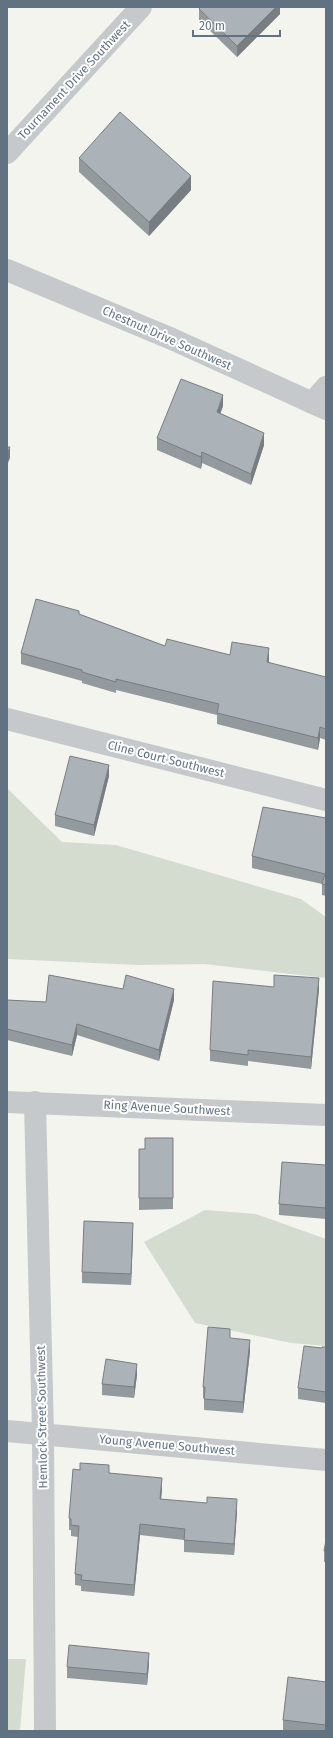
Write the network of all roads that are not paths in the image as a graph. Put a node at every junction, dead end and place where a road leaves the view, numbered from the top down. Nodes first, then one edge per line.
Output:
1 (141, 7) edge
2 (7, 153) edge
3 (7, 270) edge
4 (321, 400) edge
5 (7, 719) edge
6 (326, 800) edge
7 (7, 1102) edge
8 (35, 1102) junction
9 (326, 1115) edge
10 (7, 1431) edge
11 (43, 1434) junction
12 (326, 1460) edge
13 (45, 1731) edge

1 - 2 street, Tournament Drive Southwest
3 - 4 street, Chestnut Drive Southwest
5 - 6 street, Cline Court Southwest
7 - 8 street, Ring Avenue Southwest
8 - 9 street, Ring Avenue Southwest
8 - 11 street, Hemlock Street Southwest
10 - 11 street, Young Avenue Southwest
11 - 12 street, Young Avenue Southwest
11 - 13 street, Hemlock Street Southwest

